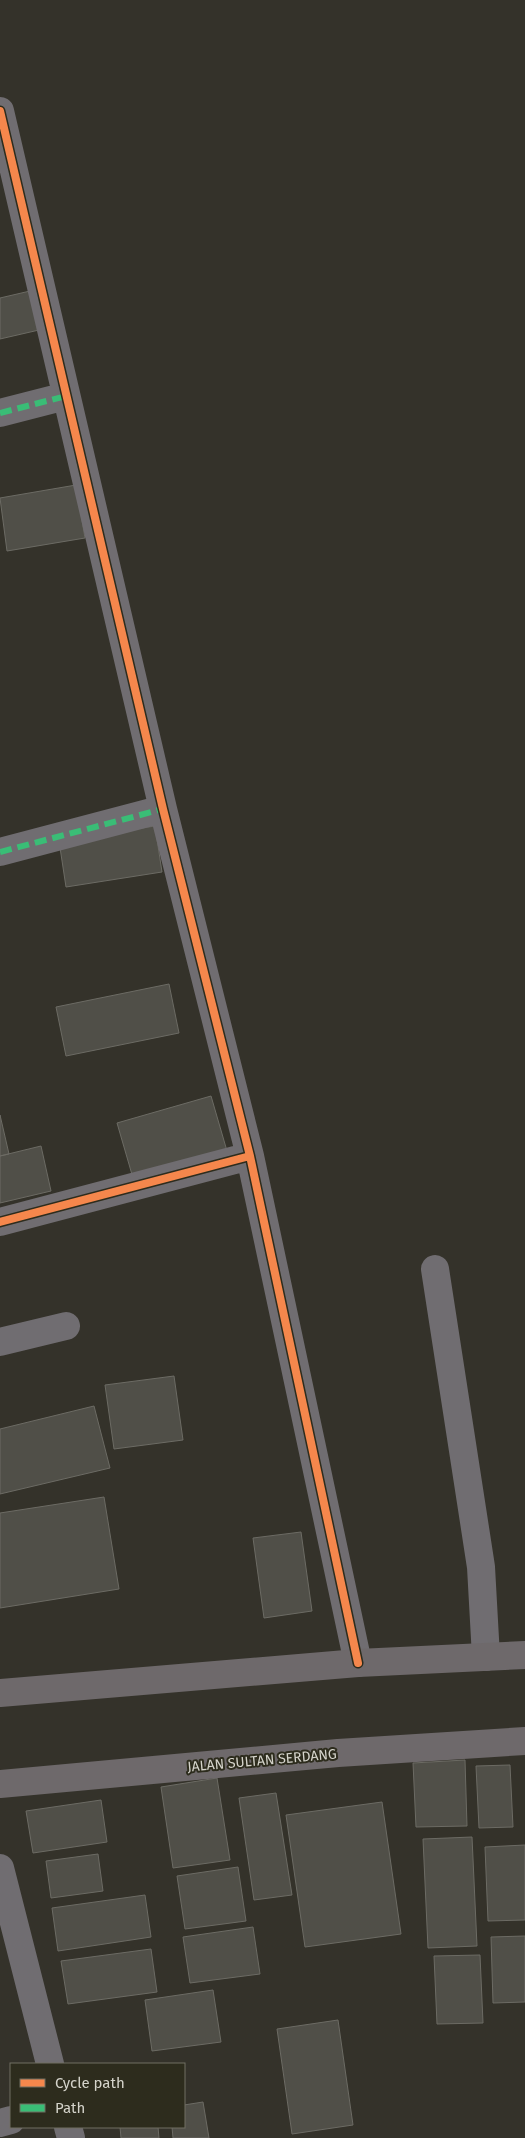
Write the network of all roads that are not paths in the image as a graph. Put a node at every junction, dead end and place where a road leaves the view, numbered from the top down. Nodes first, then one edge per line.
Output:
1 (1, 120) edge
2 (66, 396) junction
3 (0, 413) edge
4 (163, 809) junction
5 (0, 852) edge
6 (250, 1156) junction
7 (0, 1222) edge
8 (435, 1269) dead end
9 (66, 1326) dead end
10 (0, 1342) edge
11 (525, 1655) edge
12 (486, 1657) junction
13 (358, 1663) junction
14 (0, 1693) edge
15 (525, 1741) edge
16 (0, 1784) edge
17 (0, 1868) edge
18 (50, 2063) edge

1 - 2 street
2 - 3 street
2 - 4 street
4 - 5 street
4 - 6 street
6 - 7 street
6 - 13 street
8 - 12 street
9 - 10 street
11 - 12 highway
12 - 13 highway
13 - 14 highway
15 - 16 highway, JALAN SULTAN SERDANG
17 - 18 street

